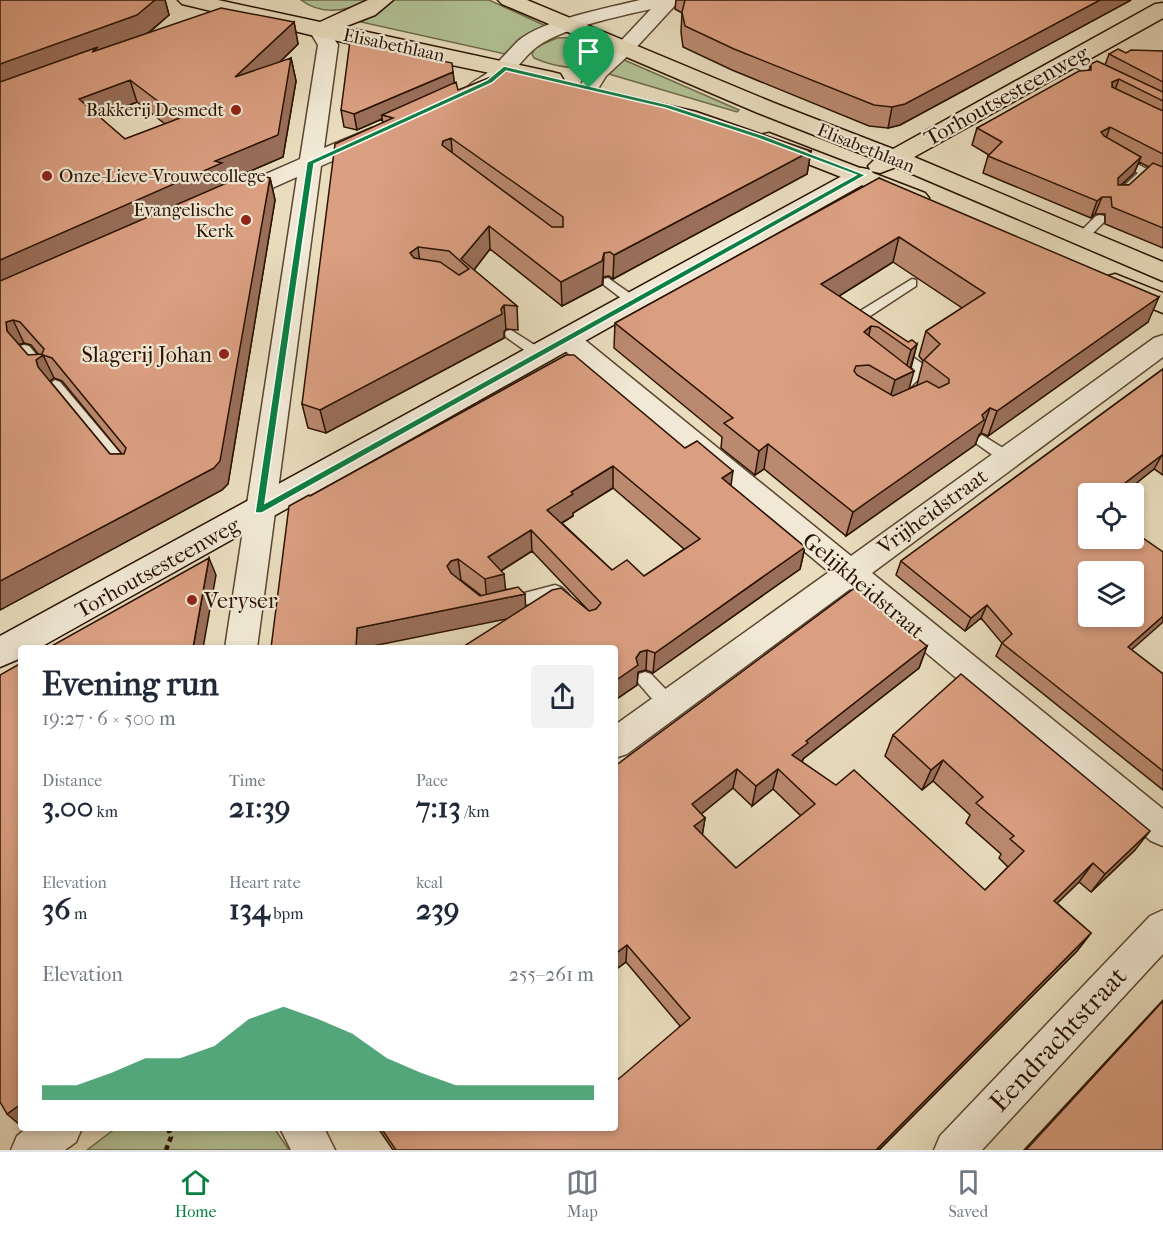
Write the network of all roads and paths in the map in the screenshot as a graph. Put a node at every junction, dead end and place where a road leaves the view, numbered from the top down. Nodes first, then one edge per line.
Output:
1 (189, 0) edge
2 (382, 0) edge
3 (509, 0) edge
4 (664, 0) edge
5 (670, 0) edge
6 (291, 2) edge
7 (1163, 9) edge
8 (232, 10) junction
9 (206, 23) edge
10 (569, 25) junction
11 (319, 30) junction
12 (625, 48) junction
13 (504, 68) junction
14 (1061, 68) junction
15 (1121, 87) edge
16 (589, 88) junction
17 (612, 93) edge
18 (458, 96) edge
19 (395, 124) edge
20 (749, 133) edge
21 (1103, 149) edge
22 (895, 158) junction
23 (311, 162) junction
24 (1144, 172) junction
25 (862, 175) junction
26 (1163, 182) edge
27 (1118, 198) edge
28 (214, 205) edge
29 (933, 206) edge
30 (1089, 272) edge
31 (1163, 272) edge
32 (608, 282) dead end
33 (912, 283) dead end
34 (634, 302) junction
35 (1163, 304) edge
36 (873, 332) edge
37 (511, 334) dead end
38 (566, 338) junction
39 (890, 344) edge
40 (1163, 344) edge
41 (24, 350) edge
42 (538, 354) junction
43 (45, 373) edge
44 (904, 384) edge
45 (55, 385) edge
46 (982, 440) edge
47 (1006, 457) junction
48 (126, 471) edge
49 (259, 510) junction
50 (848, 572) junction
51 (494, 607) edge
52 (576, 611) edge
53 (241, 645) edge
54 (0, 653) edge
55 (645, 679) dead end
56 (669, 704) junction
57 (618, 742) edge
58 (1163, 831) edge
59 (1163, 928) edge
60 (58, 1131) edge
61 (169, 1131) edge
62 (302, 1131) edge
63 (31, 1150) edge
64 (166, 1150) edge
65 (315, 1150) edge
66 (954, 1150) edge

1 - 8 main road, Elisabethlaan
2 - 11 main road, Elisabethlaan
3 - 10 main road, Elisabethlaan
4 - 10 street
5 - 12 street
6 - 11 main road, Elisabethlaan
7 - 14 main road, Torhoutsesteenweg
8 - 9 street
8 - 11 main road, Elisabethlaan
10 - 12 main road, Elisabethlaan
10 - 13 street
11 - 13 main road, Elisabethlaan
11 - 23 street
12 - 16 street
12 - 22 main road, Elisabethlaan
13 - 16 main road, Elisabethlaan
13 - 18 street
14 - 15 lane
14 - 22 main road, Torhoutsesteenweg
16 - 17 main road, Elisabethlaan
19 - 23 street
20 - 25 main road, Elisabethlaan
21 - 24 lane
22 - 25 main road, Torhoutsesteenweg
22 - 31 main road, Elisabethlaan
23 - 28 street
23 - 49 street
24 - 26 lane
24 - 27 lane
25 - 29 main road, Elisabethlaan
25 - 34 street, Torhoutsesteenweg
30 - 35 main road
32 - 34 lane
33 - 36 lane
34 - 38 street, Torhoutsesteenweg
37 - 42 lane
38 - 42 street, Torhoutsesteenweg
38 - 50 street, Gelijkheidstraat
39 - 44 lane
40 - 47 street, Vrijheidstraat
41 - 43 lane
42 - 49 street, Torhoutsesteenweg
45 - 48 lane
46 - 47 lane
47 - 50 street, Vrijheidstraat
49 - 53 street
49 - 54 street, Torhoutsesteenweg
50 - 56 street, Vrijheidstraat
50 - 58 street, Gelijkheidstraat
51 - 52 lane
55 - 56 lane
56 - 57 street, Vrijheidstraat
59 - 66 street, Eendrachtstraat
60 - 63 street
61 - 64 path
62 - 65 street

